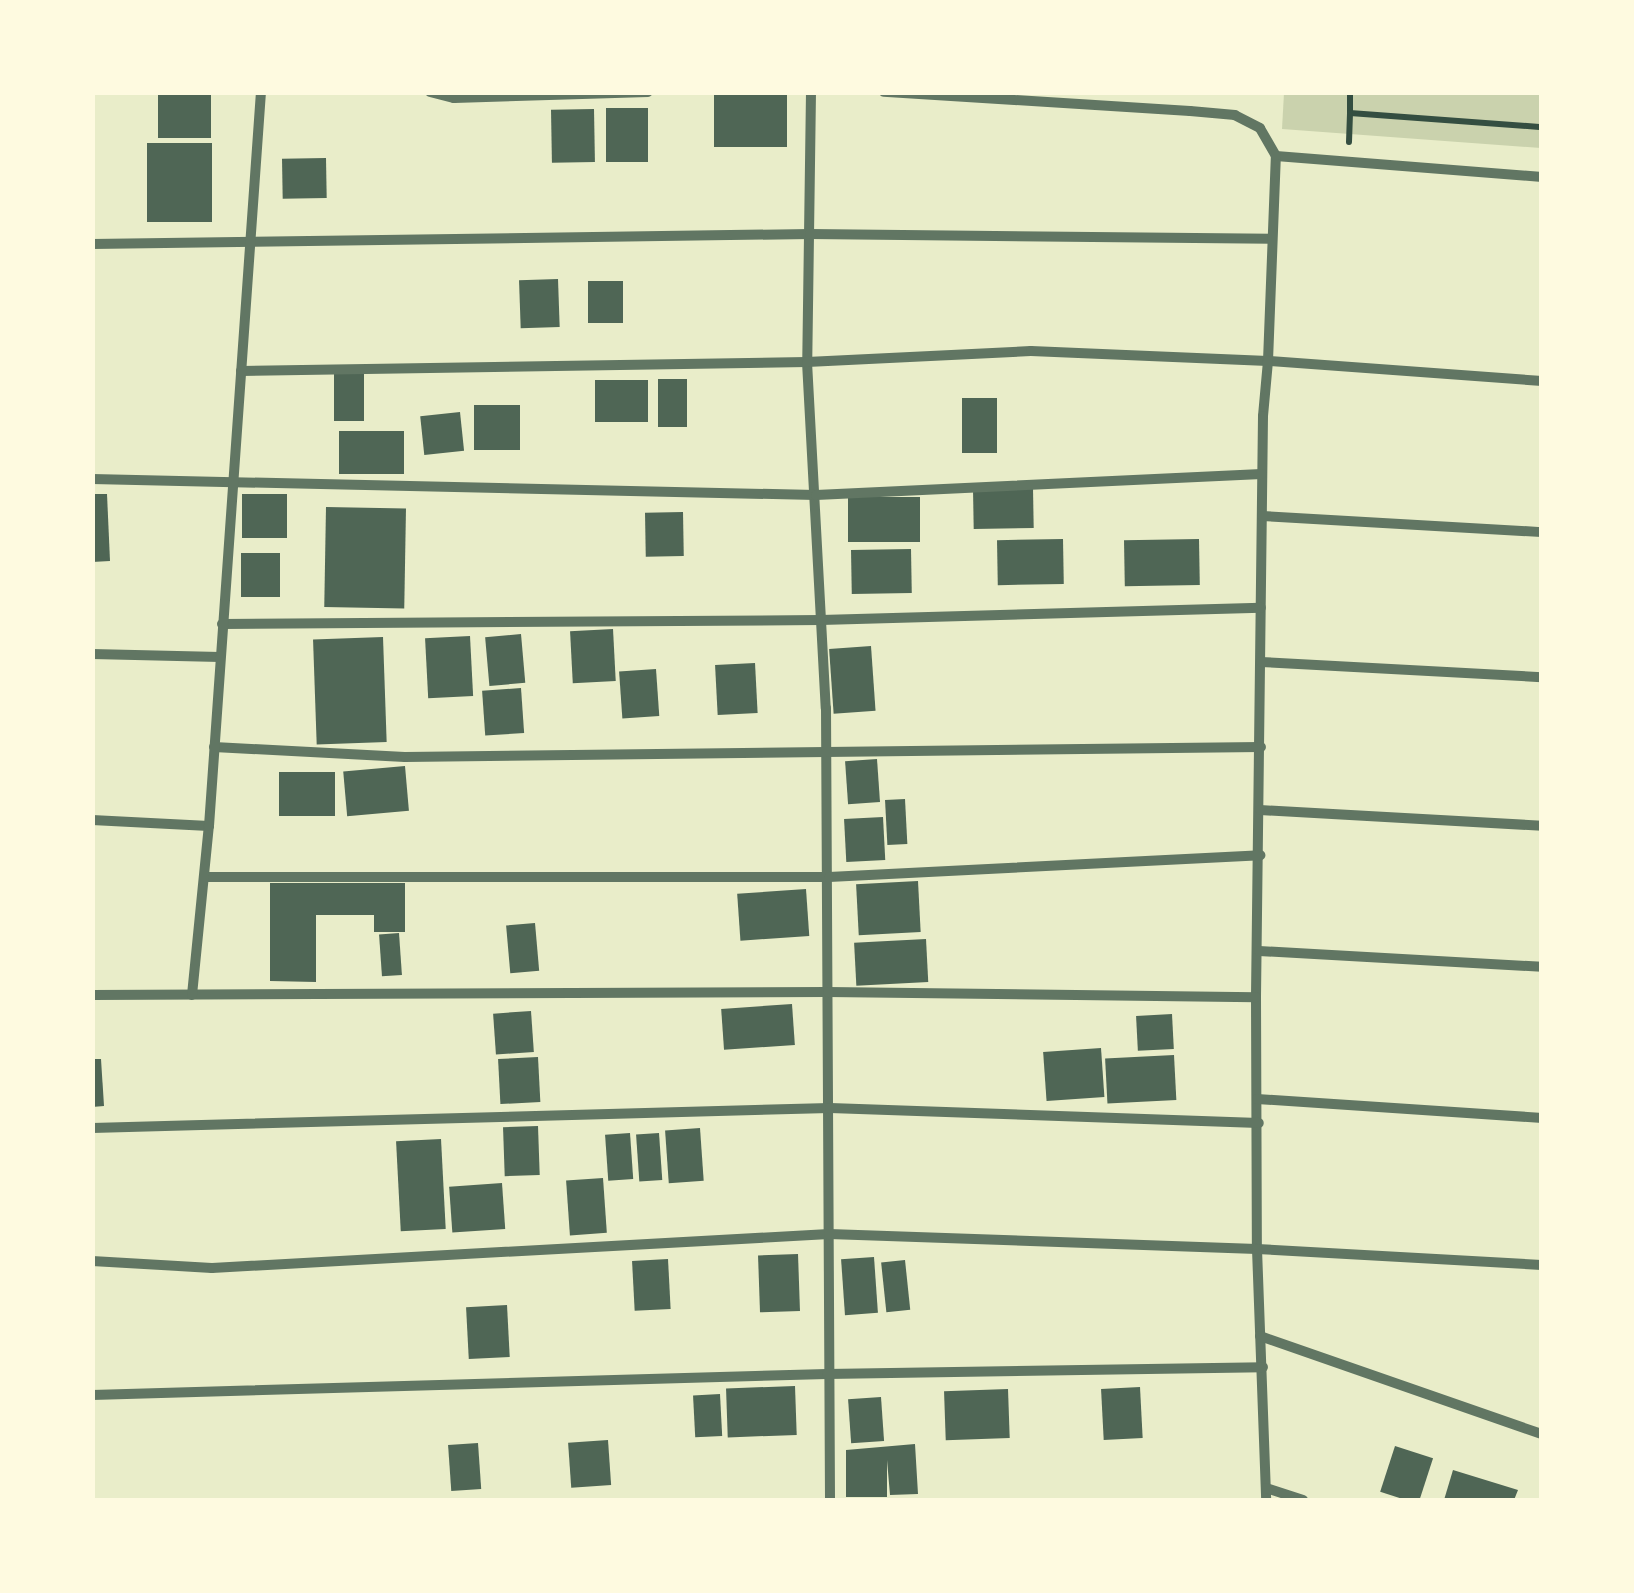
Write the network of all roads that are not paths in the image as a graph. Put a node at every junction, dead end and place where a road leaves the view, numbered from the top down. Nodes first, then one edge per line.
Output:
1 (261, 92) edge
2 (430, 92) edge
3 (648, 92) edge
4 (811, 92) edge
5 (884, 92) edge
6 (1276, 156) junction
7 (1542, 176) edge
8 (810, 234) junction
9 (1271, 239) junction
10 (250, 242) junction
11 (92, 244) edge
12 (1268, 361) junction
13 (807, 362) junction
14 (241, 371) junction
15 (1542, 381) edge
16 (1262, 474) junction
17 (92, 479) edge
18 (233, 480) junction
19 (816, 495) junction
20 (1262, 516) junction
21 (1542, 532) edge
22 (1261, 608) junction
23 (821, 620) junction
24 (222, 624) junction
25 (92, 654) edge
26 (220, 656) junction
27 (1261, 662) junction
28 (1542, 677) edge
29 (214, 747) junction
30 (1261, 747) junction
31 (826, 751) junction
32 (1260, 810) junction
33 (92, 820) edge
34 (209, 826) junction
35 (1542, 826) edge
36 (1260, 855) junction
37 (204, 877) junction
38 (828, 877) junction
39 (1258, 951) junction
40 (1542, 967) edge
41 (828, 992) junction
42 (92, 995) edge
43 (192, 995) junction
44 (1256, 997) junction
45 (1257, 1099) junction
46 (830, 1108) junction
47 (1542, 1118) edge
48 (1259, 1123) junction
49 (92, 1128) edge
50 (830, 1234) junction
51 (1257, 1249) junction
52 (92, 1260) edge
53 (1542, 1266) edge
54 (1260, 1336) junction
55 (1263, 1367) junction
56 (828, 1374) junction
57 (92, 1395) edge
58 (1542, 1434) edge
59 (1266, 1488) junction
60 (830, 1500) edge
61 (1266, 1500) edge
62 (1303, 1500) edge

1 - 10 street
2 - 3 street
4 - 8 street
5 - 6 street
6 - 7 street
6 - 9 street
8 - 9 street
8 - 10 street
8 - 13 street
9 - 12 street
10 - 11 street
10 - 14 street
12 - 13 street
12 - 15 street
12 - 16 street
13 - 14 street
13 - 19 street
14 - 18 street
16 - 19 street
16 - 20 street
17 - 18 street
18 - 19 street
18 - 24 street
19 - 23 street
20 - 21 street
20 - 22 street
22 - 23 street
22 - 27 street
23 - 24 street
23 - 31 street
24 - 26 street
25 - 26 street
26 - 29 street
27 - 28 street
27 - 30 street
29 - 31 street
29 - 34 street
30 - 31 street
30 - 32 street
31 - 38 street
32 - 35 street
32 - 36 street
33 - 34 street
34 - 37 street
36 - 38 street
36 - 39 street
37 - 38 street
37 - 43 street
38 - 41 street
39 - 40 street
39 - 44 street
41 - 43 street
41 - 44 street
41 - 46 street
42 - 43 street
44 - 45 street
45 - 47 street
45 - 48 street
46 - 48 street
46 - 49 street
46 - 50 street
48 - 51 street
50 - 51 street
50 - 52 street
50 - 56 street
51 - 53 street
51 - 54 street
54 - 55 street
54 - 58 street
55 - 56 street
55 - 59 street
56 - 57 street
56 - 60 street
59 - 61 street
59 - 62 street

